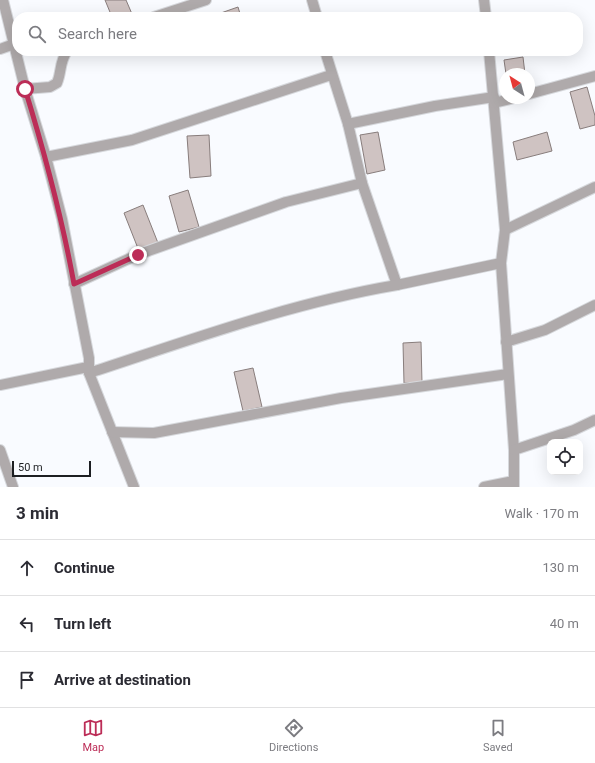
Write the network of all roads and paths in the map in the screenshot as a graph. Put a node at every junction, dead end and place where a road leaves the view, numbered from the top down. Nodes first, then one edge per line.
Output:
1 (3, 0) edge
2 (206, 0) edge
3 (312, 0) edge
4 (484, 0) edge
5 (169, 12) edge
6 (316, 12) edge
7 (485, 12) edge
8 (12, 36) edge
9 (12, 45) edge
10 (0, 49) edge
11 (17, 56) edge
12 (64, 56) edge
13 (326, 56) edge
14 (490, 56) edge
15 (331, 75) junction
16 (595, 76) edge
17 (25, 89) junction
18 (535, 92) edge
19 (494, 100) junction
20 (499, 100) edge
21 (348, 124) junction
22 (46, 156) junction
23 (362, 183) junction
24 (595, 187) edge
25 (505, 230) junction
26 (501, 263) junction
27 (74, 284) junction
28 (397, 285) junction
29 (595, 305) edge
30 (506, 342) junction
31 (88, 370) junction
32 (508, 374) junction
33 (0, 386) edge
34 (595, 420) edge
35 (112, 432) junction
36 (0, 450) edge
37 (514, 450) junction
38 (514, 484) edge
39 (13, 487) edge
40 (134, 487) edge
41 (484, 487) edge

1 - 8 street
2 - 5 street
3 - 6 street
4 - 7 street
9 - 10 street
11 - 17 street
12 - 17 street
13 - 15 street
14 - 19 street
15 - 21 street
15 - 22 street
16 - 18 street
17 - 22 street
19 - 20 street
19 - 21 street
19 - 25 street
21 - 23 street
22 - 27 street
23 - 27 street
23 - 28 street
24 - 25 street
25 - 26 street
26 - 28 street
26 - 30 street
27 - 31 street
28 - 31 street
29 - 30 street
30 - 32 street
31 - 33 street
31 - 35 street
32 - 35 street
32 - 37 street
34 - 37 street
35 - 40 street
36 - 39 street
37 - 38 street
38 - 41 street

